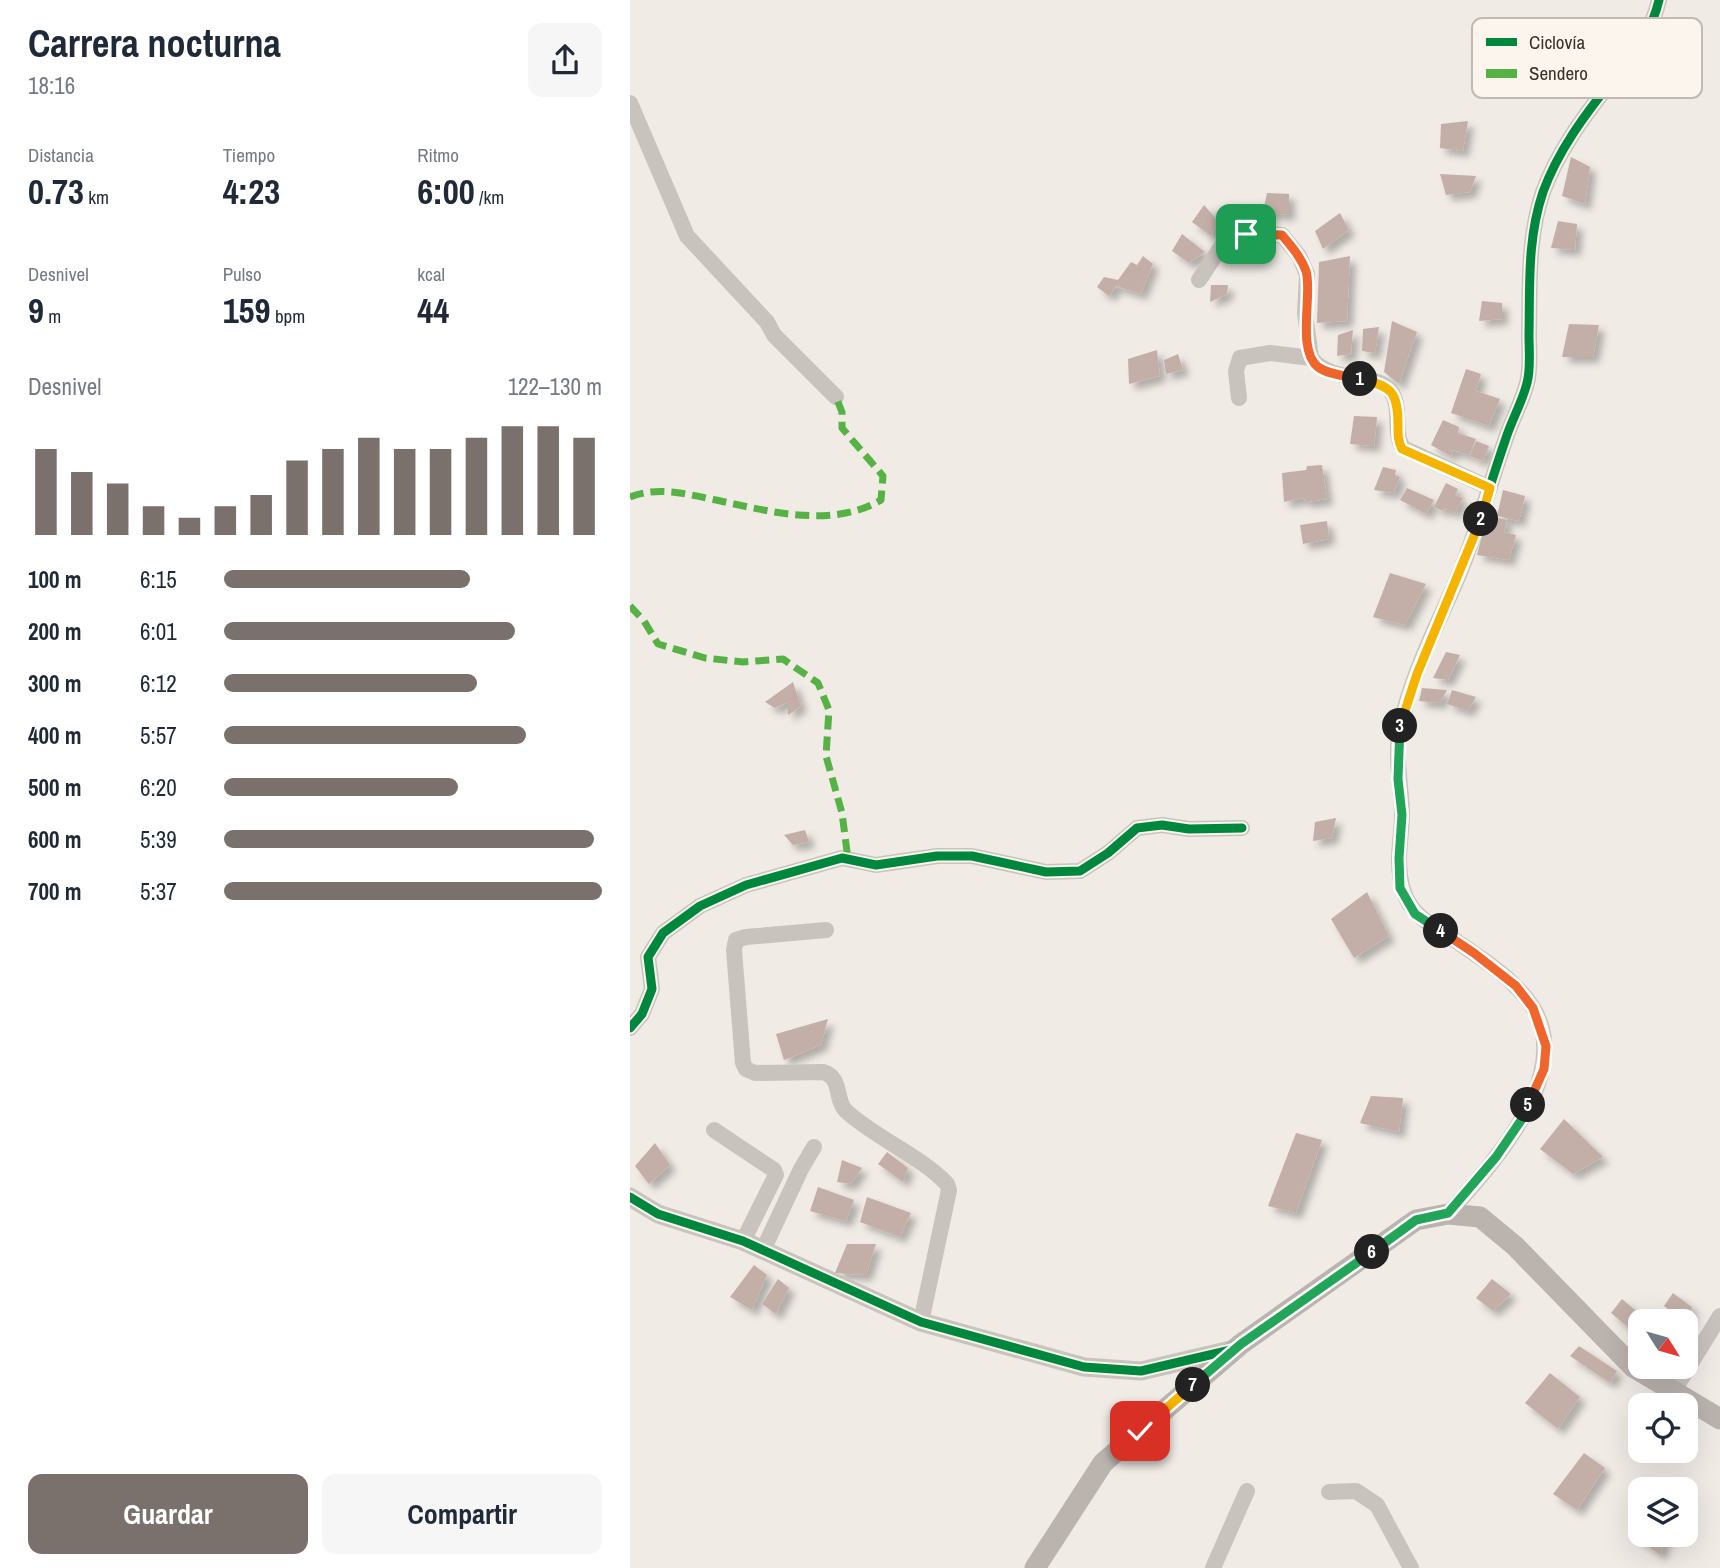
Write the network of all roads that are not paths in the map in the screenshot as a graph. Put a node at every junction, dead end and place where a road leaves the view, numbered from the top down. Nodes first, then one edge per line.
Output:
1 (1659, 0) edge
2 (1654, 18) edge
3 (1600, 98) edge
4 (630, 103) edge
5 (1199, 280) dead end
6 (1311, 358) junction
7 (836, 397) dead end
8 (1239, 398) dead end
9 (1490, 488) junction
10 (1242, 828) dead end
11 (827, 930) dead end
12 (630, 1028) edge
13 (714, 1130) dead end
14 (814, 1147) dead end
15 (630, 1197) edge
16 (1448, 1213) junction
17 (743, 1241) junction
18 (763, 1250) junction
19 (1720, 1316) edge
20 (921, 1322) junction
21 (1236, 1349) junction
22 (1673, 1392) junction
23 (1720, 1419) edge
24 (1247, 1491) dead end
25 (1329, 1492) dead end
26 (1035, 1568) edge
27 (1213, 1568) edge
28 (1411, 1568) edge

1 - 2 street
3 - 9 street
4 - 7 street
5 - 6 street
6 - 8 street
6 - 9 street
9 - 16 street
10 - 12 street
11 - 20 street
13 - 17 street
14 - 18 street
15 - 17 street
16 - 21 main road
16 - 22 main road
17 - 18 street
18 - 20 street
19 - 22 street
20 - 21 street
21 - 26 main road
22 - 23 main road
24 - 27 street
25 - 28 street

